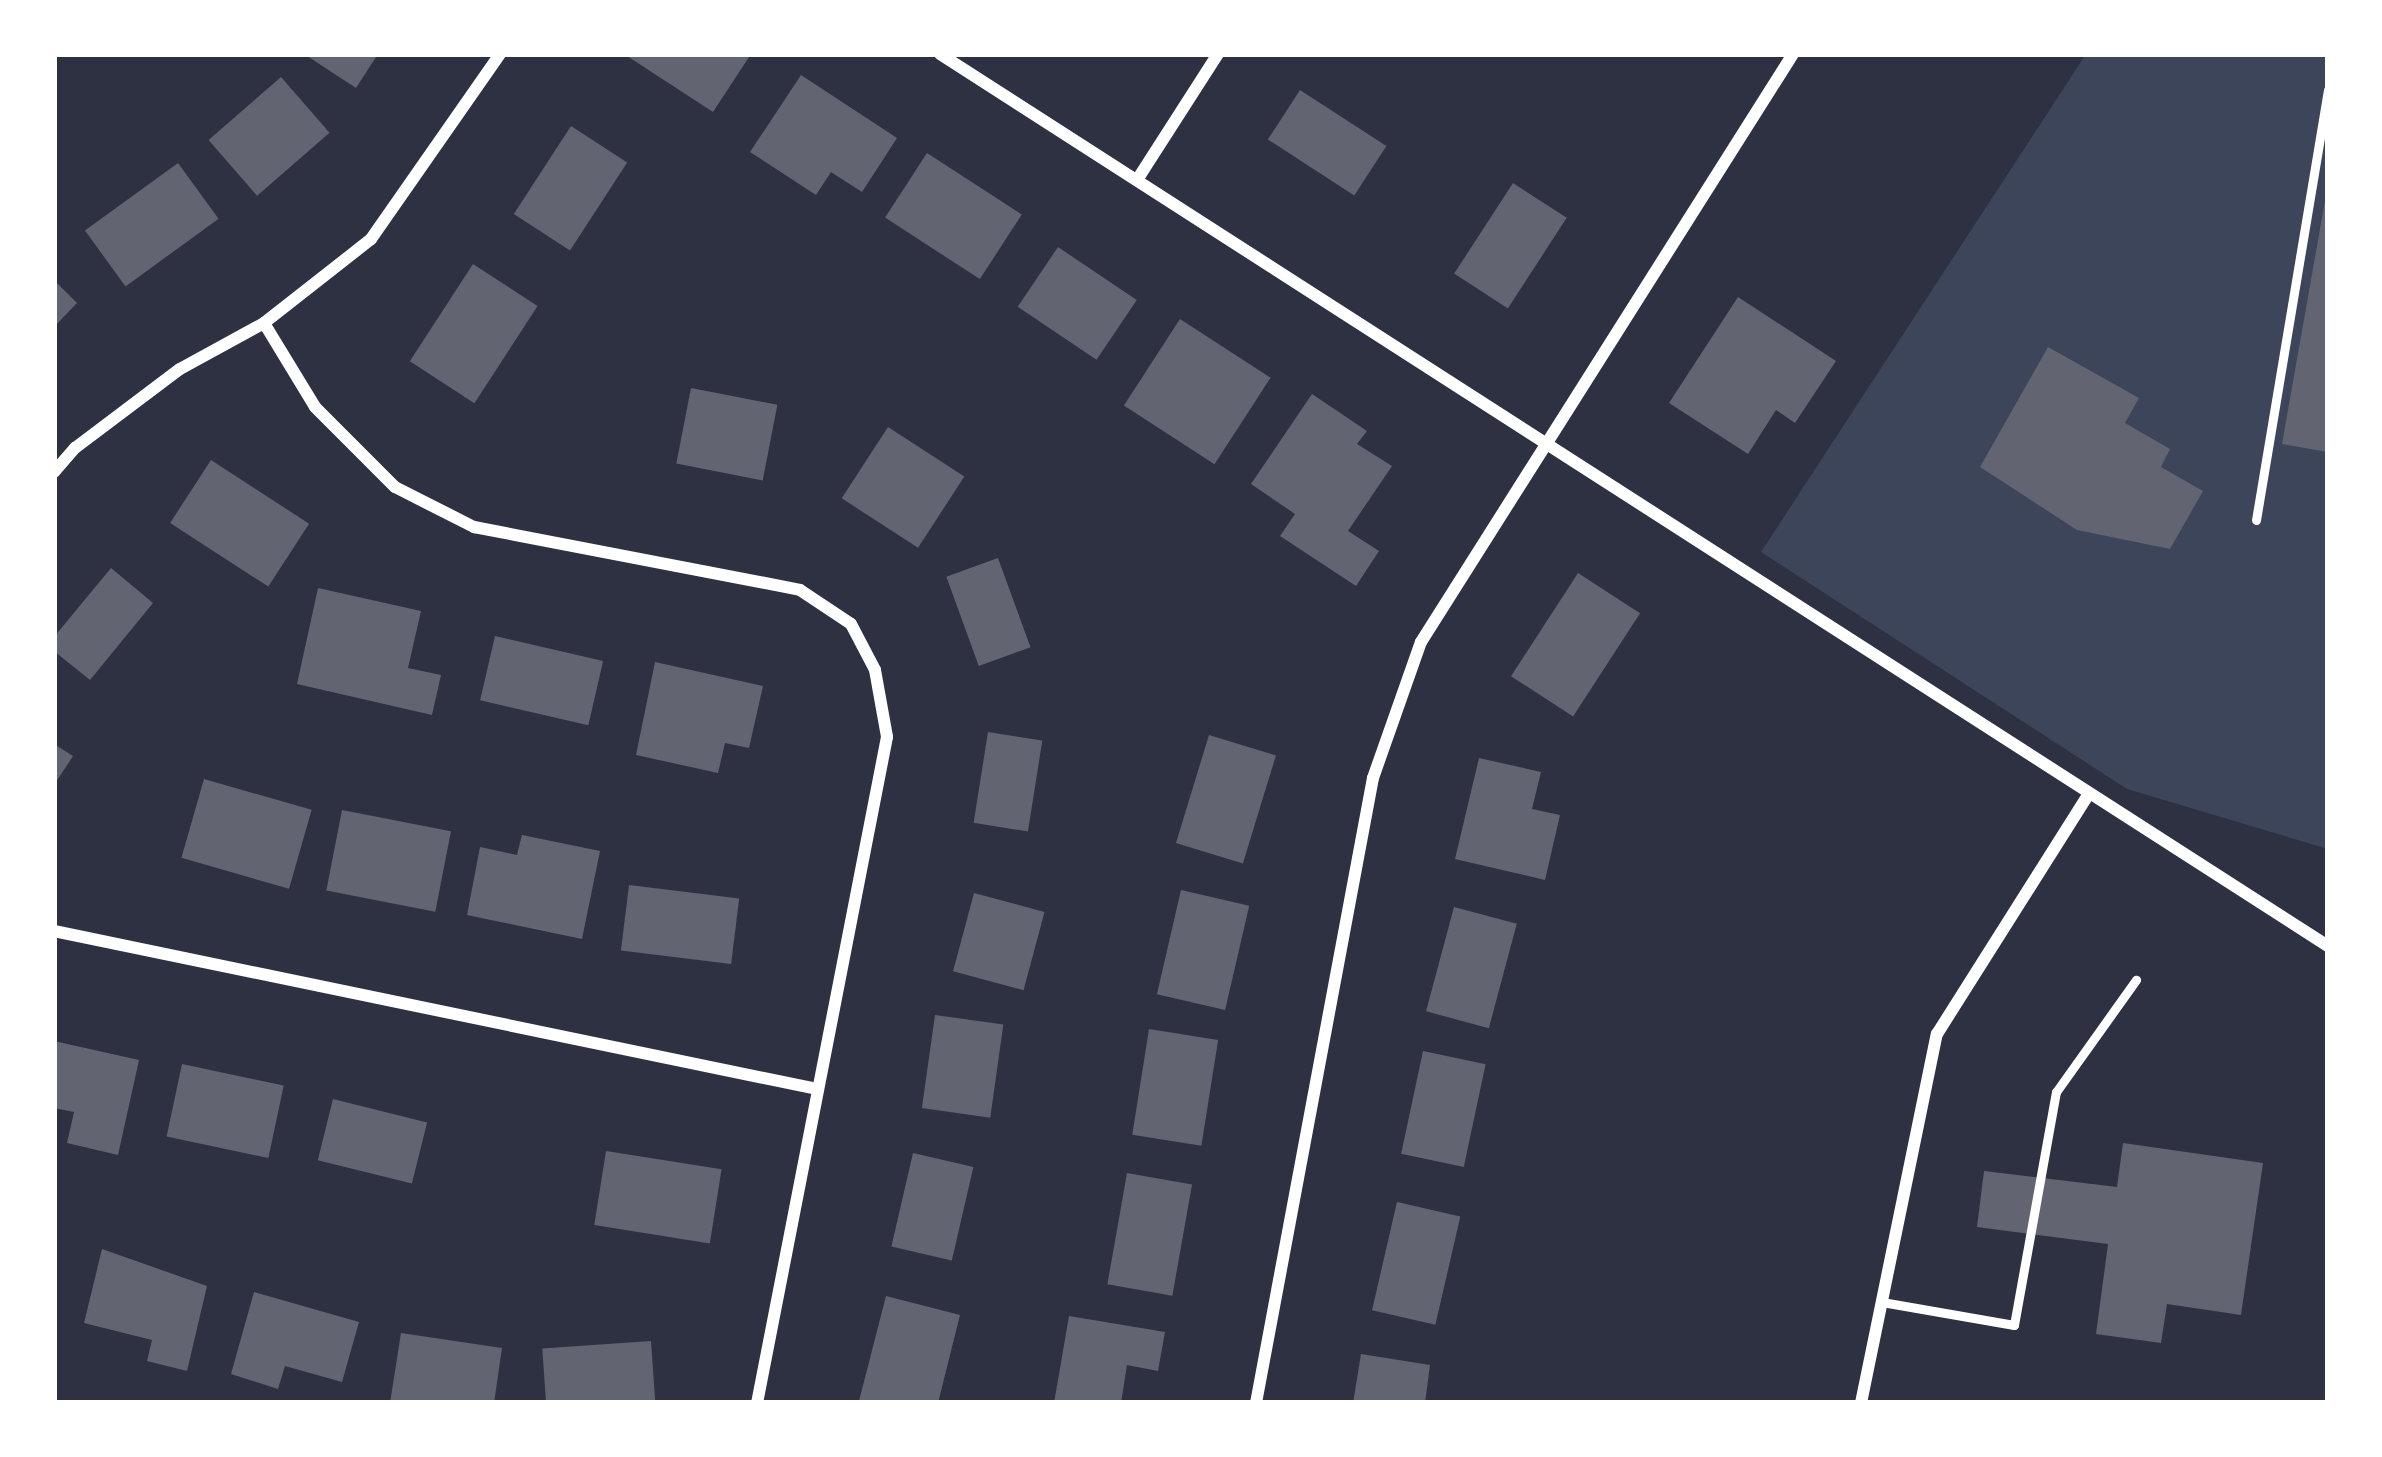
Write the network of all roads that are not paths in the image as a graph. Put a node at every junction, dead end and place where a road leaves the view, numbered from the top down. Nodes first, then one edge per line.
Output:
1 (500, 54) edge
2 (940, 54) edge
3 (1218, 54) edge
4 (1793, 54) edge
5 (2328, 90) edge
6 (1137, 180) junction
7 (264, 323) junction
8 (1543, 444) junction
9 (54, 472) edge
10 (2256, 520) dead end
11 (2088, 795) junction
12 (54, 931) edge
13 (2328, 946) edge
14 (2136, 980) dead end
15 (817, 1089) junction
16 (1882, 1301) junction
17 (758, 1403) edge
18 (1256, 1403) edge
19 (1862, 1403) edge

1 - 7 street
2 - 6 street
3 - 6 street
4 - 8 street
5 - 10 lane
6 - 8 street
7 - 9 street
7 - 15 street
8 - 11 street
8 - 18 street
11 - 13 street
11 - 16 street
12 - 15 street
14 - 16 lane
15 - 17 street
16 - 19 street

